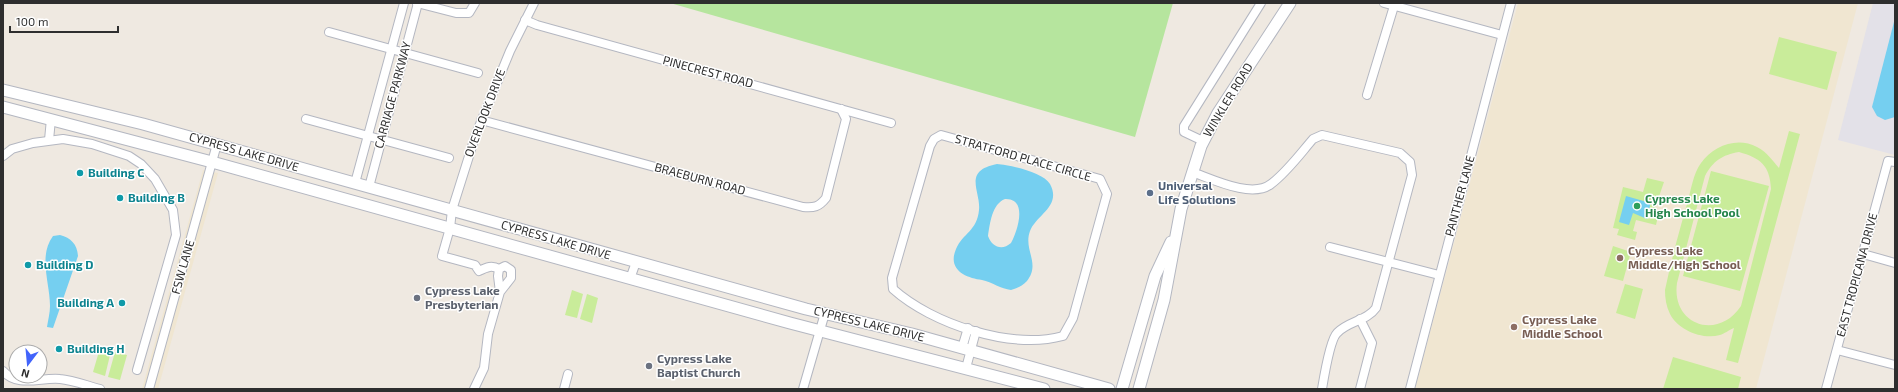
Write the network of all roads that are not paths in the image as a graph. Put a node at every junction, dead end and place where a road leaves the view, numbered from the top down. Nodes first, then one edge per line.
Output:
1 (404, 3) edge
2 (417, 3) edge
3 (475, 3) edge
4 (534, 3) edge
5 (1261, 3) edge
6 (1384, 3) edge
7 (1511, 3) edge
8 (1287, 4) edge
9 (1394, 6) junction
10 (525, 20) junction
11 (329, 32) dead end
12 (1502, 35) junction
13 (391, 50) junction
14 (404, 53) junction
15 (478, 73) dead end
16 (3, 82) edge
17 (3, 90) edge
18 (1367, 95) dead end
19 (33, 97) junction
20 (3, 107) edge
21 (841, 109) junction
22 (51, 119) junction
23 (306, 119) dead end
24 (482, 120) junction
25 (891, 123) dead end
26 (368, 136) junction
27 (49, 140) junction
28 (381, 140) junction
29 (1203, 141) junction
30 (217, 144) junction
31 (3, 156) edge
32 (449, 158) dead end
33 (1892, 161) edge
34 (212, 162) junction
35 (1192, 172) junction
36 (355, 183) junction
37 (369, 187) junction
38 (452, 210) junction
39 (450, 228) junction
40 (1178, 228) junction
41 (1330, 247) dead end
42 (1862, 254) junction
43 (636, 262) junction
44 (1389, 263) junction
45 (1895, 263) edge
46 (499, 269) junction
47 (1439, 275) junction
48 (630, 280) junction
49 (500, 292) junction
50 (158, 299) junction
51 (173, 304) junction
52 (825, 313) junction
53 (1360, 320) junction
54 (968, 328) junction
55 (820, 331) junction
56 (976, 331) junction
57 (966, 349) junction
58 (1837, 350) junction
59 (1895, 365) edge
60 (966, 368) junction
61 (137, 370) dead end
62 (3, 371) edge
63 (568, 374) dead end
64 (100, 389) edge
65 (149, 389) edge
66 (474, 389) edge
67 (564, 389) edge
68 (803, 389) edge
69 (1044, 389) edge
70 (1109, 389) edge
71 (1122, 389) edge
72 (1139, 389) edge
73 (1322, 389) edge
74 (1360, 389) edge
75 (1410, 389) edge
76 (1826, 389) edge

1 - 13 street, CARRIAGE PARKWAY
2 - 3 street
2 - 14 street, CARRIAGE PARKWAY
4 - 10 street, OVERLOOK DRIVE
5 - 29 street
6 - 9 street
7 - 12 street, PANTHER LANE
8 - 29 main road, WINKLER ROAD
9 - 12 street
9 - 18 street
10 - 21 street, PINECREST ROAD
10 - 24 street, OVERLOOK DRIVE
11 - 13 street
12 - 47 street, PANTHER LANE
13 - 14 street
13 - 26 street, CARRIAGE PARKWAY
14 - 15 street
14 - 28 street, CARRIAGE PARKWAY
16 - 19 main road
17 - 19 main road, CYPRESS LAKE DRIVE
19 - 30 main road, CYPRESS LAKE DRIVE
20 - 22 main road, CYPRESS LAKE DRIVE
21 - 24 street, BRAEBURN ROAD
21 - 25 street, PINECREST ROAD
22 - 27 street
22 - 34 main road, CYPRESS LAKE DRIVE
23 - 26 street
24 - 38 street, OVERLOOK DRIVE
26 - 28 street
26 - 36 street, CARRIAGE PARKWAY
27 - 31 street
27 - 50 street
28 - 32 street
28 - 37 street, CARRIAGE PARKWAY
29 - 35 main road, WINKLER ROAD
30 - 34 street, FSW LANE
30 - 36 main road, CYPRESS LAKE DRIVE
33 - 42 street, EAST TROPICANA DRIVE
34 - 39 main road, CYPRESS LAKE DRIVE
34 - 51 street, FSW LANE
35 - 40 main road, WINKLER ROAD
35 - 44 street
36 - 37 main road, CYPRESS LAKE DRIVE
37 - 38 main road, CYPRESS LAKE DRIVE
38 - 39 street, OVERLOOK DRIVE
38 - 43 main road, CYPRESS LAKE DRIVE
39 - 46 street, OVERLOOK DRIVE
39 - 48 main road, CYPRESS LAKE DRIVE
40 - 71 main road, WINKLER ROAD
40 - 72 main road, WINKLER ROAD
41 - 44 street
42 - 45 street
42 - 58 street, EAST TROPICANA DRIVE
43 - 48 street
43 - 52 main road, CYPRESS LAKE DRIVE
44 - 47 street
44 - 53 street
46 - 49 street
46 - 49 street
47 - 75 street, PANTHER LANE
48 - 55 main road, CYPRESS LAKE DRIVE
49 - 66 street
50 - 51 street
50 - 61 street
51 - 65 street, FSW LANE
52 - 55 street
52 - 57 main road, CYPRESS LAKE DRIVE
53 - 73 street
53 - 74 street
54 - 56 street, STRATFORD PLACE CIRCLE
54 - 56 street, STRATFORD PLACE CIRCLE
54 - 57 street
55 - 60 main road, CYPRESS LAKE DRIVE
55 - 68 street
56 - 57 street
57 - 60 street
57 - 70 main road, CYPRESS LAKE DRIVE
58 - 59 street
58 - 76 street, EAST TROPICANA DRIVE
60 - 69 main road, CYPRESS LAKE DRIVE
62 - 64 street
63 - 67 street

